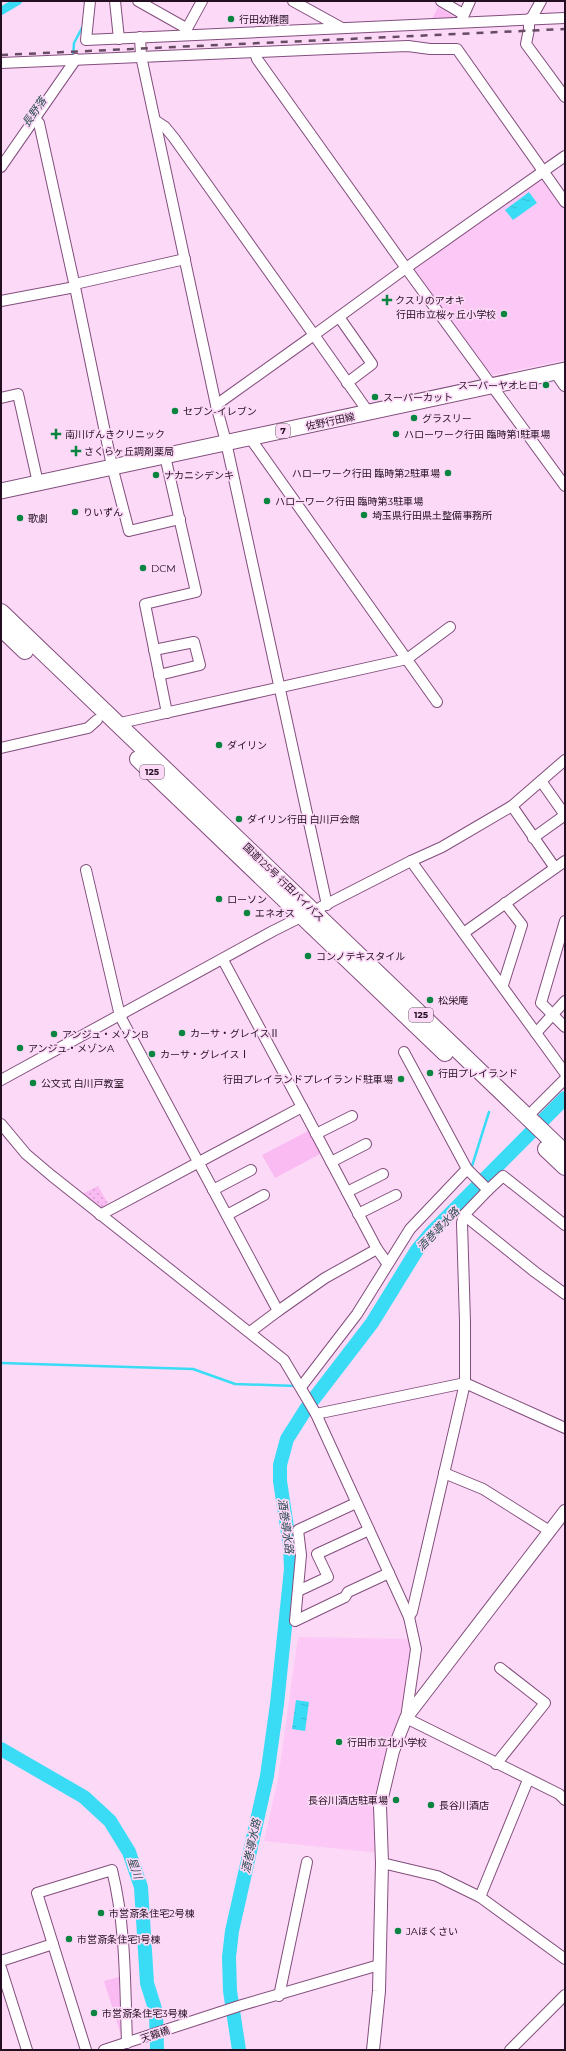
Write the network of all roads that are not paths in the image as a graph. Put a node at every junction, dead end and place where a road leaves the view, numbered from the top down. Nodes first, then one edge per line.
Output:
1 (90, 1) edge
2 (115, 1) edge
3 (138, 1) edge
4 (202, 1) edge
5 (293, 1) edge
6 (441, 1) edge
7 (470, 1) edge
8 (541, 1) edge
9 (565, 18) edge
10 (462, 19) junction
11 (530, 19) junction
12 (341, 28) junction
13 (185, 32) junction
14 (140, 37) junction
15 (119, 39) junction
16 (255, 52) junction
17 (141, 56) junction
18 (76, 59) junction
19 (1, 63) edge
20 (565, 97) edge
21 (35, 119) junction
22 (156, 121) junction
23 (565, 156) edge
24 (1, 167) edge
25 (543, 171) junction
26 (565, 202) edge
27 (185, 258) junction
28 (406, 268) junction
29 (75, 285) junction
30 (1, 301) edge
31 (339, 317) junction
32 (314, 335) junction
33 (560, 371) edge
34 (347, 383) junction
35 (565, 385) edge
36 (492, 386) junction
37 (1, 398) edge
38 (216, 405) junction
39 (369, 413) junction
40 (250, 438) junction
41 (226, 442) junction
42 (165, 456) junction
43 (112, 466) junction
44 (38, 483) junction
45 (565, 486) edge
46 (2, 488) edge
47 (180, 519) junction
48 (1, 612) edge
49 (450, 627) dead end
50 (1, 628) edge
51 (154, 650) junction
52 (406, 659) junction
53 (159, 674) junction
54 (279, 688) junction
55 (437, 702) dead end
56 (167, 713) junction
57 (97, 720) junction
58 (116, 724) junction
59 (1, 748) edge
60 (565, 760) edge
61 (541, 781) junction
62 (512, 806) junction
63 (533, 838) junction
64 (411, 861) junction
65 (565, 861) edge
66 (555, 868) junction
67 (86, 870) dead end
68 (505, 903) junction
69 (314, 911) junction
70 (565, 921) edge
71 (465, 932) junction
72 (223, 960) junction
73 (503, 985) junction
74 (565, 1001) edge
75 (552, 1015) junction
76 (120, 1016) junction
77 (565, 1027) edge
78 (536, 1032) junction
79 (404, 1052) dead end
80 (565, 1073) edge
81 (565, 1079) edge
82 (1, 1080) edge
83 (302, 1106) junction
84 (352, 1116) dead end
85 (526, 1120) junction
86 (1, 1124) edge
87 (316, 1134) junction
88 (540, 1136) junction
89 (366, 1144) dead end
90 (565, 1153) edge
91 (198, 1162) junction
92 (331, 1162) junction
93 (565, 1167) edge
94 (467, 1169) junction
95 (251, 1170) dead end
96 (383, 1174) dead end
97 (487, 1188) junction
98 (213, 1190) junction
99 (347, 1192) junction
100 (264, 1195) dead end
101 (396, 1195) dead end
102 (358, 1214) junction
103 (100, 1215) junction
104 (227, 1215) junction
105 (464, 1215) junction
106 (565, 1225) edge
107 (377, 1249) junction
108 (387, 1263) junction
109 (565, 1294) edge
110 (278, 1311) junction
111 (250, 1332) junction
112 (465, 1383) junction
113 (301, 1387) junction
114 (315, 1412) junction
115 (565, 1428) edge
116 (444, 1473) junction
117 (356, 1503) junction
118 (565, 1511) edge
119 (369, 1530) junction
120 (548, 1530) junction
121 (389, 1573) junction
122 (298, 1591) junction
123 (409, 1617) junction
124 (500, 1668) dead end
125 (406, 1718) junction
126 (496, 1764) junction
127 (528, 1780) junction
128 (565, 1800) edge
129 (307, 1862) dead end
130 (382, 1863) junction
131 (480, 1897) junction
132 (53, 1944) junction
133 (565, 1959) edge
134 (1, 1961) edge
135 (380, 1965) junction
136 (1, 1968) edge
137 (565, 1994) edge
138 (279, 1996) junction
139 (128, 2042) junction
140 (374, 2049) edge
141 (27, 2050) edge
142 (86, 2050) edge
143 (104, 2050) edge
144 (510, 2050) edge

1 - 15 street
2 - 15 street
3 - 13 street
4 - 13 street
5 - 12 street
6 - 10 street
7 - 10 street
8 - 11 street
9 - 11 street
10 - 11 street
10 - 12 street
11 - 20 street
12 - 13 street
13 - 14 street
14 - 15 street
14 - 17 street
16 - 17 street
16 - 25 street
16 - 28 street
17 - 18 street
17 - 22 street
18 - 19 street
18 - 21 street
21 - 24 street
21 - 29 street
22 - 27 street
22 - 32 street
23 - 25 street
25 - 26 street
25 - 28 street
27 - 29 street
27 - 38 street
28 - 31 street
28 - 36 street
29 - 30 street
29 - 43 street
31 - 32 street
31 - 34 street
32 - 34 street
32 - 38 street
33 - 35 street
33 - 36 main road, 佐野行田線 / 7
34 - 39 street
36 - 39 main road, 佐野行田線 / 7
36 - 45 street
37 - 44 street
38 - 41 street
39 - 40 main road, 佐野行田線 / 7
40 - 41 main road, 佐野行田線 / 7
40 - 52 street
41 - 42 main road, 佐野行田線 / 7
41 - 54 street
42 - 43 main road, 佐野行田線 / 7
42 - 47 street
43 - 44 main road, 佐野行田線 / 7
43 - 47 street
44 - 46 main road, 佐野行田線 / 7
47 - 51 street
48 - 58 highway, 国道125号 行田バイパス / 125
49 - 52 street
50 - 57 highway, 国道125号 行田バイパス / 125
51 - 53 street
51 - 53 street
52 - 54 street
52 - 55 street
53 - 56 street
54 - 56 street
54 - 69 street
56 - 58 street
57 - 59 street
57 - 69 highway, 国道125号 行田バイパス / 125
58 - 69 highway, 国道125号 行田バイパス / 125
60 - 61 street
61 - 62 street
61 - 63 street
62 - 63 street
62 - 64 street
63 - 66 street
64 - 69 street
64 - 71 street
65 - 66 street
66 - 68 street
67 - 76 street
68 - 71 street
68 - 73 street
69 - 72 street
69 - 85 highway, 国道125号 行田バイパス / 125
70 - 75 street
71 - 73 street
72 - 76 street
72 - 83 street
73 - 78 street
74 - 75 street
75 - 77 street
75 - 78 street
76 - 82 street
76 - 91 street
78 - 80 street
79 - 94 street
81 - 85 street
83 - 87 street
83 - 91 street
84 - 87 street
85 - 88 highway, 国道125号 行田バイパス / 125
86 - 103 street
87 - 92 street
88 - 90 highway, 国道125号 行田バイパス / 125
88 - 93 highway, 国道125号 行田バイパス / 125
89 - 92 street
91 - 98 street
91 - 103 street
92 - 99 street
94 - 97 street
94 - 108 street
95 - 98 street
96 - 99 street
97 - 105 street
97 - 106 street
98 - 104 street
99 - 102 street
100 - 104 street
101 - 102 street
102 - 107 street
103 - 111 street
104 - 110 street
105 - 109 street
105 - 112 street
107 - 108 street
107 - 110 street
108 - 113 street
110 - 111 street
111 - 113 street
112 - 114 street
112 - 115 street
112 - 116 street
113 - 114 street
114 - 117 street
116 - 120 street
116 - 123 street
117 - 119 street
117 - 122 street
118 - 120 street
119 - 121 street
119 - 122 street
120 - 125 street
121 - 122 street
121 - 123 street
123 - 125 street
124 - 126 street
125 - 126 street
125 - 130 street
126 - 127 street
127 - 128 street
127 - 131 street
129 - 138 street
130 - 131 street
130 - 135 street
131 - 133 street
132 - 134 street
132 - 139 street
132 - 142 street
135 - 138 street, 天籟橋
135 - 140 street
136 - 141 street
137 - 144 street
138 - 139 street, 天籟橋
139 - 143 street, 天籟橋

